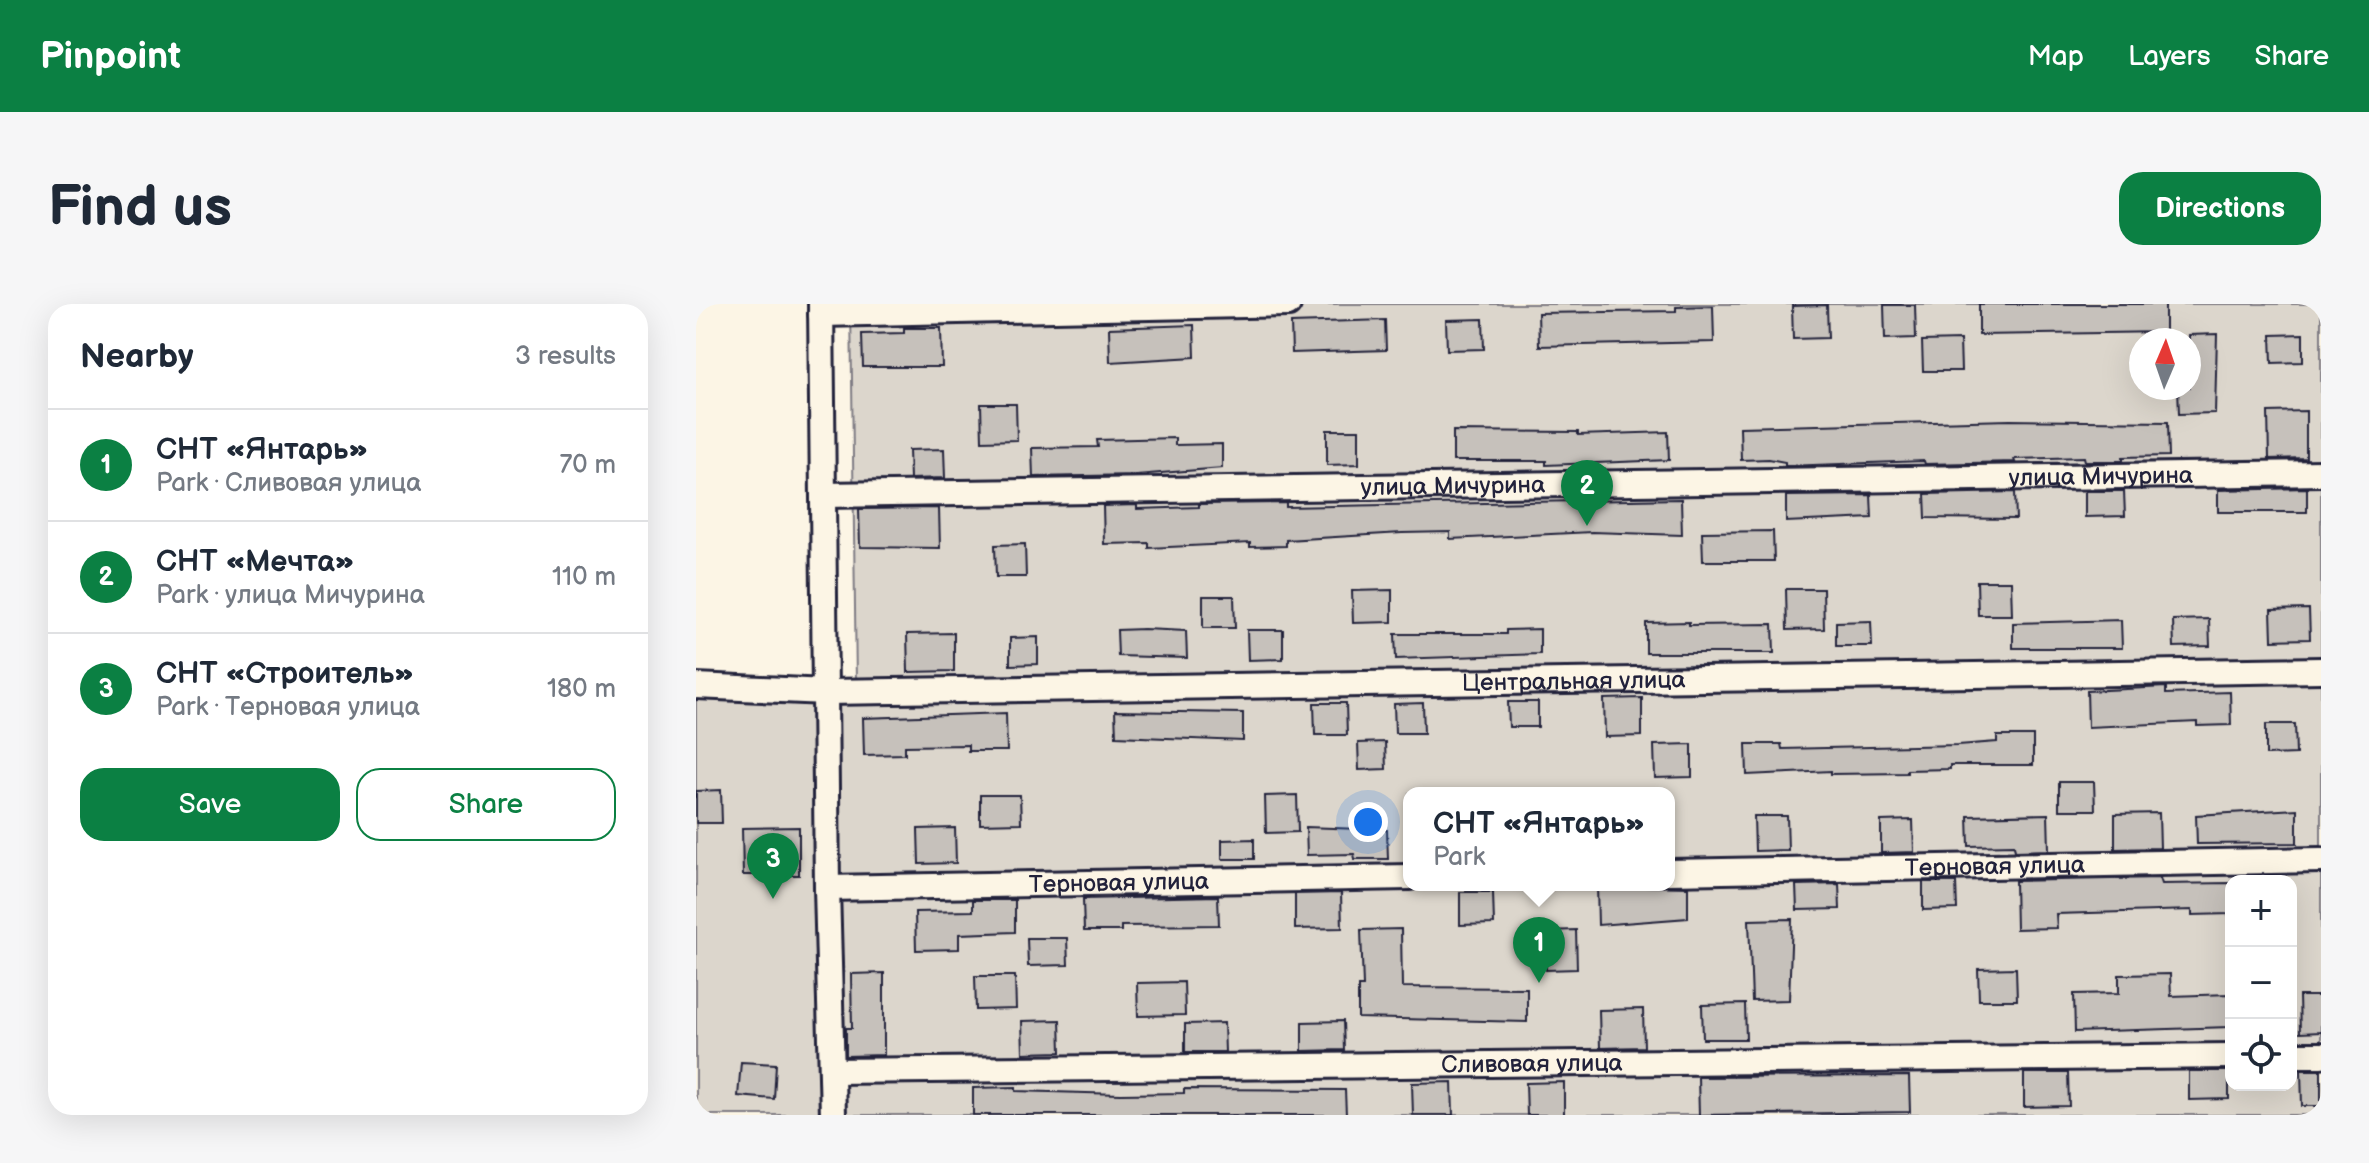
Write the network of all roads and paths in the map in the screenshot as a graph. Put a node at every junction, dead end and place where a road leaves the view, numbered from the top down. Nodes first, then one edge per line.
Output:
1 (1288, 304) edge
2 (821, 309) edge
3 (2321, 473) edge
4 (823, 495) junction
5 (2321, 670) edge
6 (696, 686) edge
7 (826, 692) junction
8 (2321, 860) edge
9 (1675, 872) edge
10 (1403, 877) edge
11 (827, 888) junction
12 (2297, 1055) edge
13 (2321, 1055) edge
14 (2225, 1056) edge
15 (832, 1071) junction
16 (833, 1115) edge

1 - 2 street
2 - 4 street
3 - 4 street, улица Мичурина
4 - 7 street
5 - 7 street, Центральная улица
6 - 7 street, Центральная улица
7 - 11 street
8 - 9 street, Терновая улица
10 - 11 street, Терновая улица
11 - 15 street
12 - 13 street
14 - 15 street, Сливовая улица
15 - 16 street

